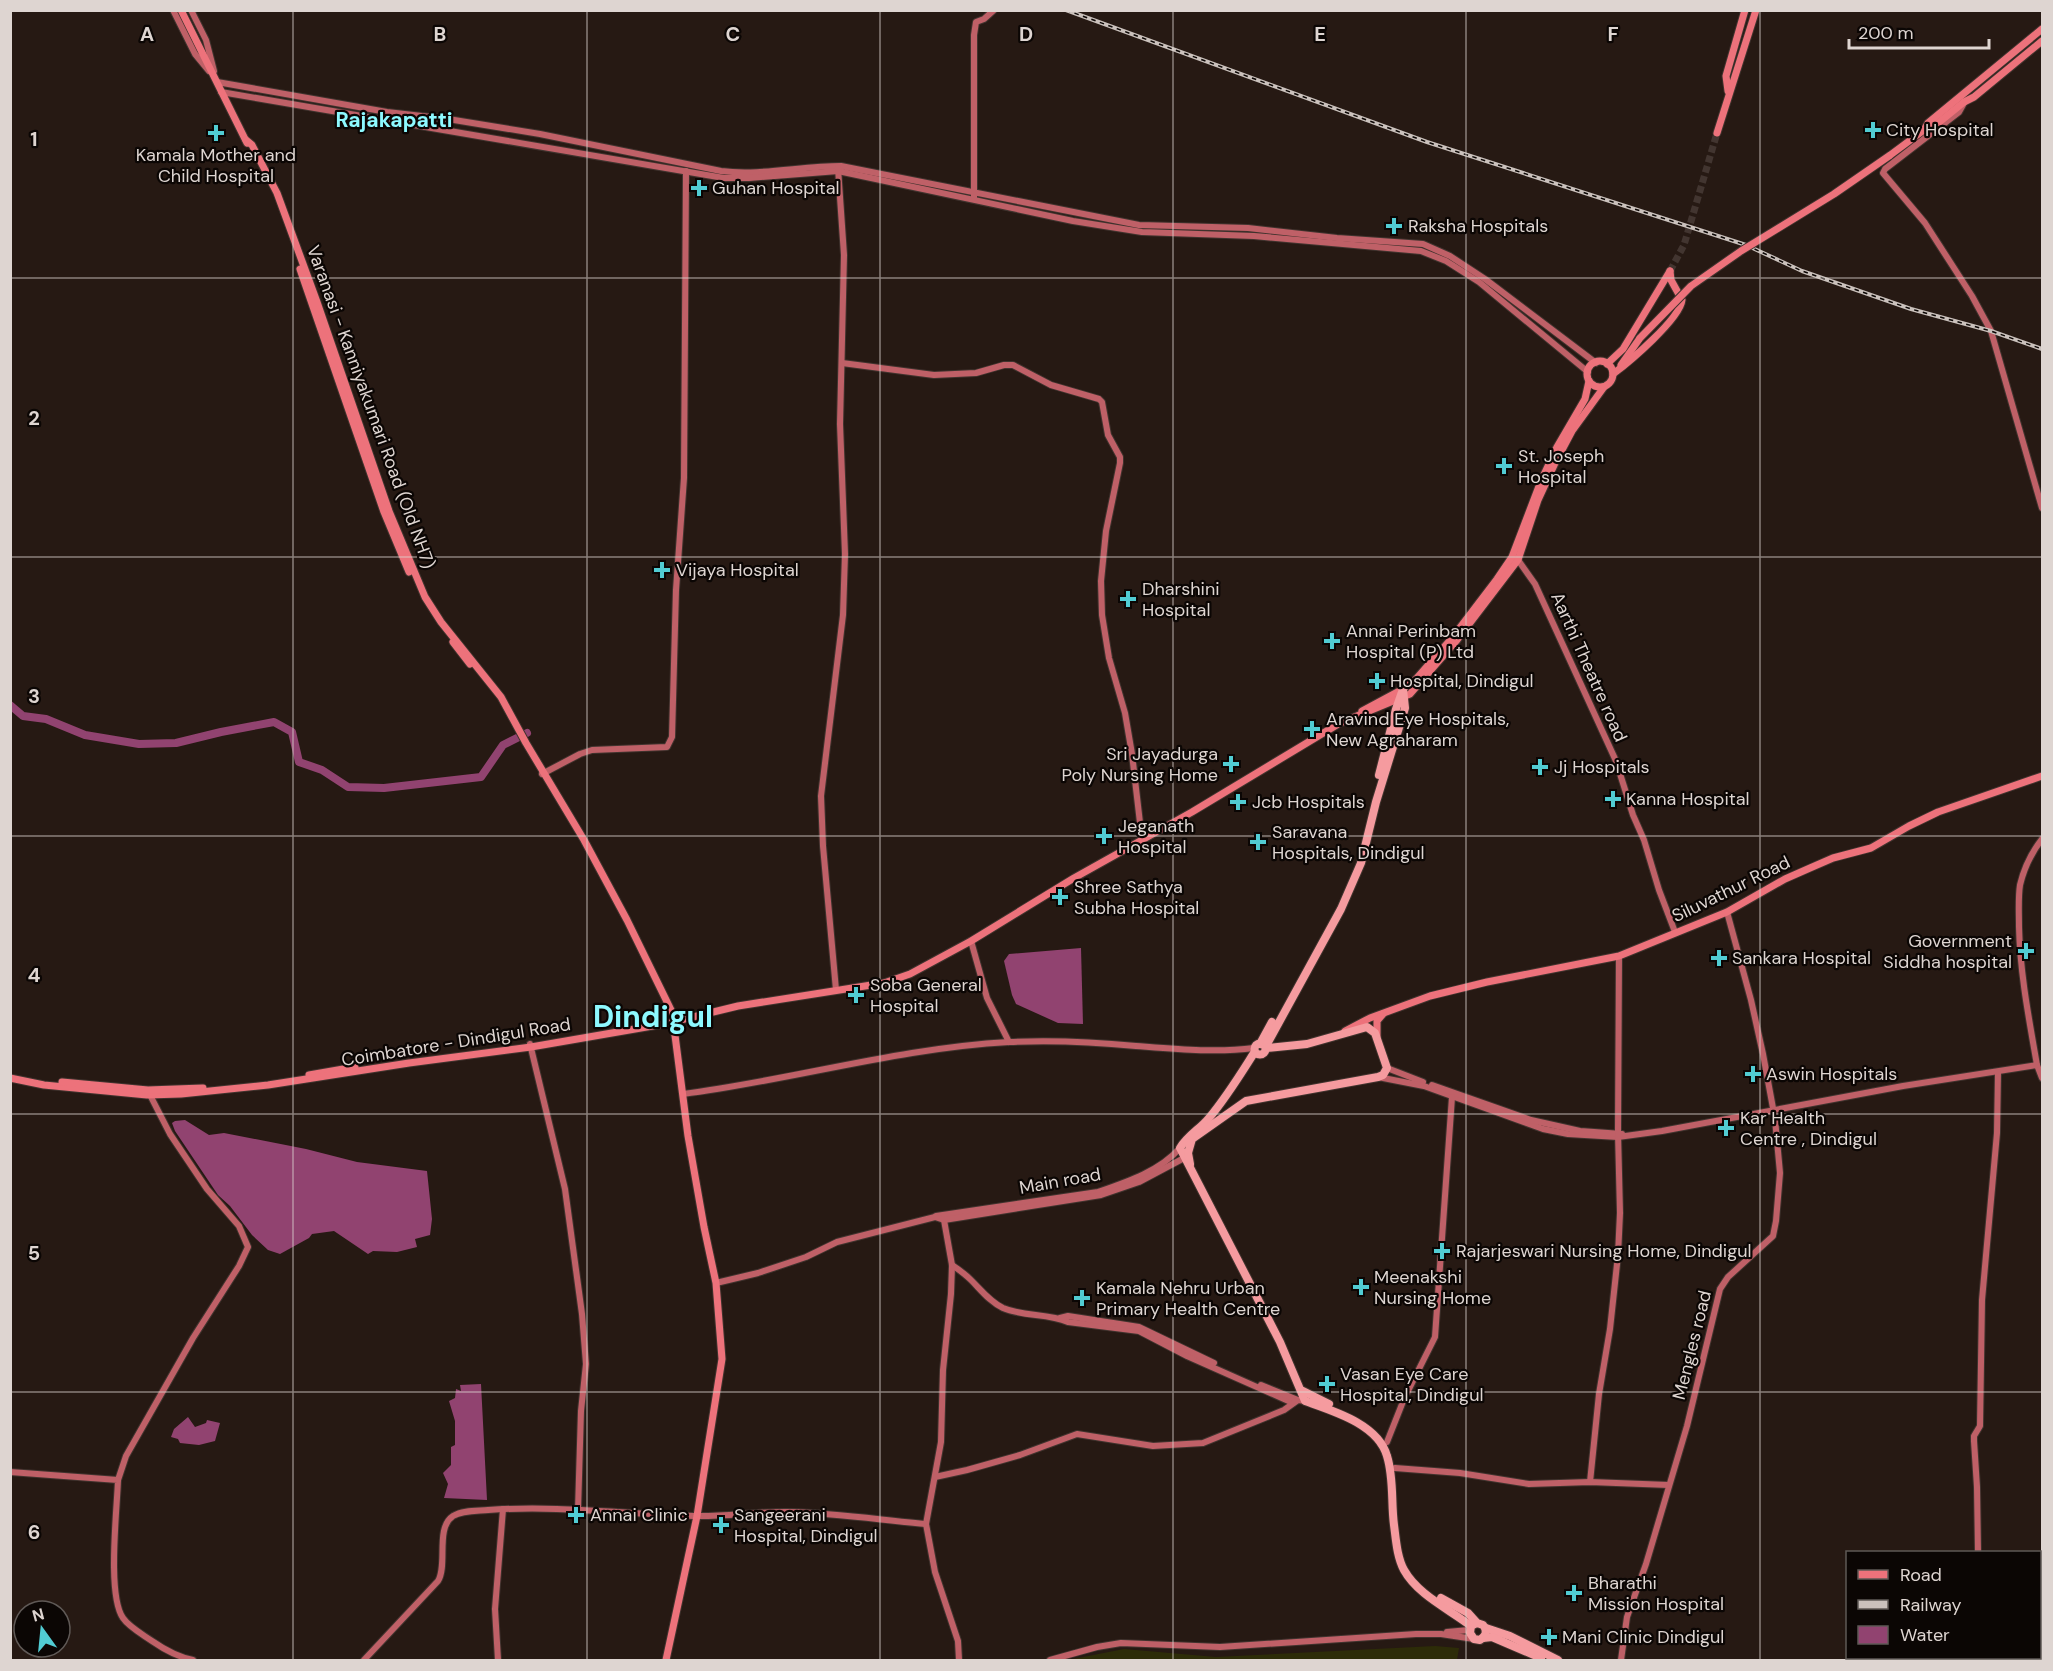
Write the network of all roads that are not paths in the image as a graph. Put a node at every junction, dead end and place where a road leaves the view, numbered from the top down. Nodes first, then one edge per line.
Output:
1 (173, 10) edge
2 (191, 10) edge
3 (994, 10) edge
4 (1745, 10) edge
5 (1756, 10) edge
6 (182, 13) edge
7 (2043, 29) edge
8 (2043, 41) edge
9 (216, 81) junction
10 (221, 92) junction
11 (1728, 93) junction
12 (1964, 102) junction
13 (1924, 130) junction
14 (1717, 133) tunnel mouth
15 (838, 169) junction
16 (686, 171) junction
17 (974, 197) junction
18 (1627, 356) junction
19 (842, 363) junction
20 (1596, 363) junction
21 (1608, 364) junction
22 (1588, 372) junction
23 (1613, 373) junction
24 (1589, 381) junction
25 (1604, 387) junction
26 (2043, 508) edge
27 (1515, 558) junction
28 (1402, 696) junction
29 (1358, 714) junction
30 (543, 773) junction
31 (2043, 776) edge
32 (2043, 839) edge
33 (1142, 840) junction
34 (1727, 912) junction
35 (1675, 932) junction
36 (971, 941) junction
37 (1619, 956) junction
38 (836, 990) junction
39 (1388, 1010) junction
40 (672, 1021) junction
41 (1274, 1030) junction
42 (1341, 1033) junction
43 (1378, 1039) junction
44 (1009, 1042) junction
45 (531, 1045) junction
46 (1281, 1047) junction
47 (1261, 1049) junction
48 (2037, 1065) junction
49 (1387, 1068) junction
50 (1998, 1072) junction
51 (10, 1076) edge
52 (1240, 1076) junction
53 (1378, 1077) junction
54 (2043, 1078) edge
55 (148, 1093) junction
56 (683, 1094) junction
57 (1452, 1098) junction
58 (1246, 1101) junction
59 (1772, 1110) junction
60 (1512, 1116) junction
61 (1620, 1135) junction
62 (1184, 1153) junction
63 (935, 1217) junction
64 (944, 1220) junction
65 (952, 1264) junction
66 (716, 1283) junction
67 (1302, 1399) junction
68 (1387, 1442) junction
69 (1395, 1468) junction
70 (10, 1472) edge
71 (935, 1477) junction
72 (118, 1480) junction
73 (1590, 1482) junction
74 (1669, 1485) junction
75 (503, 1509) junction
76 (579, 1510) junction
77 (696, 1516) junction
78 (926, 1524) junction
79 (1978, 1551) edge
80 (1472, 1626) junction
81 (1486, 1628) junction
82 (1441, 1634) junction
83 (1479, 1638) junction
84 (193, 1660) edge
85 (364, 1660) edge
86 (498, 1660) edge
87 (666, 1660) edge
88 (959, 1660) edge
89 (1050, 1660) edge
90 (1547, 1660) edge
91 (1558, 1660) edge
92 (1621, 1660) edge
93 (1877, 1660) edge
94 (1948, 1660) edge

1 - 9 main road
2 - 9 main road
3 - 17 main road
4 - 11 main road
5 - 11 main road
6 - 9 main road, Varanasi - Kanniyakumari Road (Old NH7)
7 - 13 main road
8 - 12 main road
9 - 10 main road, Varanasi - Kanniyakumari Road (Old NH7)
9 - 15 main road
10 - 16 main road
10 - 30 main road, Varanasi - Kanniyakumari Road (Old NH7)
11 - 14 main road
12 - 13 main road
12 - 26 main road
13 - 18 main road, bridge
15 - 16 main road
15 - 17 main road
15 - 19 main road
16 - 30 main road
17 - 20 main road
17 - 22 main road
18 - 21 main road
18 - 23 main road
19 - 33 main road
19 - 38 main road
20 - 21 main road
20 - 22 main road
21 - 23 main road
21 - 23 main road
22 - 24 main road
23 - 25 main road
24 - 25 main road
24 - 27 main road
25 - 27 main road
27 - 28 main road
27 - 35 main road, Aarthi Theatre road
28 - 29 main road
28 - 29 main road
28 - 41 highway
28 - 47 highway
29 - 33 main road, Coimbatore - Dindigul Road
30 - 40 main road, Varanasi - Kanniyakumari Road (Old NH7)
31 - 34 main road, Siluvathur Road
32 - 48 main road
33 - 36 main road, Coimbatore - Dindigul Road
34 - 35 main road, Siluvathur Road
34 - 59 main road, Mengles road
35 - 37 main road, Siluvathur Road
36 - 38 main road, Coimbatore - Dindigul Road
36 - 44 main road
37 - 39 main road, Siluvathur Road
37 - 61 main road
38 - 40 main road, Coimbatore - Dindigul Road
39 - 42 main road, Siluvathur Road
39 - 43 main road
40 - 45 main road, Coimbatore - Dindigul Road
40 - 56 main road, Varanasi - Kanniyakumari Road (Old NH7)
41 - 46 highway
41 - 47 highway
42 - 43 highway
42 - 46 highway
43 - 49 highway
44 - 47 main road
44 - 56 main road
45 - 55 main road, Coimbatore - Dindigul Road
45 - 76 main road
46 - 47 highway
47 - 52 highway
48 - 50 main road
48 - 54 main road
49 - 53 highway
49 - 60 main road
50 - 59 main road
50 - 79 main road
51 - 55 main road, Coimbatore - Dindigul Road
52 - 58 highway
52 - 62 highway
53 - 57 main road
53 - 58 highway
55 - 72 main road
56 - 66 main road, Varanasi - Kanniyakumari Road (Old NH7)
57 - 60 main road
57 - 68 main road
58 - 62 highway
59 - 61 main road
59 - 74 main road, Mengles road
60 - 61 main road
61 - 73 main road
62 - 63 main road, Main road
62 - 64 main road, Main road
62 - 67 highway
63 - 64 main road
63 - 66 main road, Main road
64 - 65 main road
65 - 67 main road
65 - 71 main road
66 - 77 main road, Varanasi - Kanniyakumari Road (Old NH7)
67 - 68 highway
67 - 71 main road
67 - 80 highway
68 - 69 highway
69 - 73 main road
69 - 80 highway
70 - 72 main road
71 - 78 main road
72 - 84 main road
73 - 74 main road
74 - 92 main road, Mengles road
75 - 76 main road
75 - 85 main road
75 - 86 main road
76 - 77 main road
77 - 78 main road
77 - 87 main road, Varanasi - Kanniyakumari Road (Old NH7)
78 - 88 main road
80 - 81 highway
80 - 82 main road
80 - 83 highway
81 - 83 highway
81 - 91 highway
82 - 83 main road
82 - 89 main road
83 - 90 highway
93 - 94 main road

